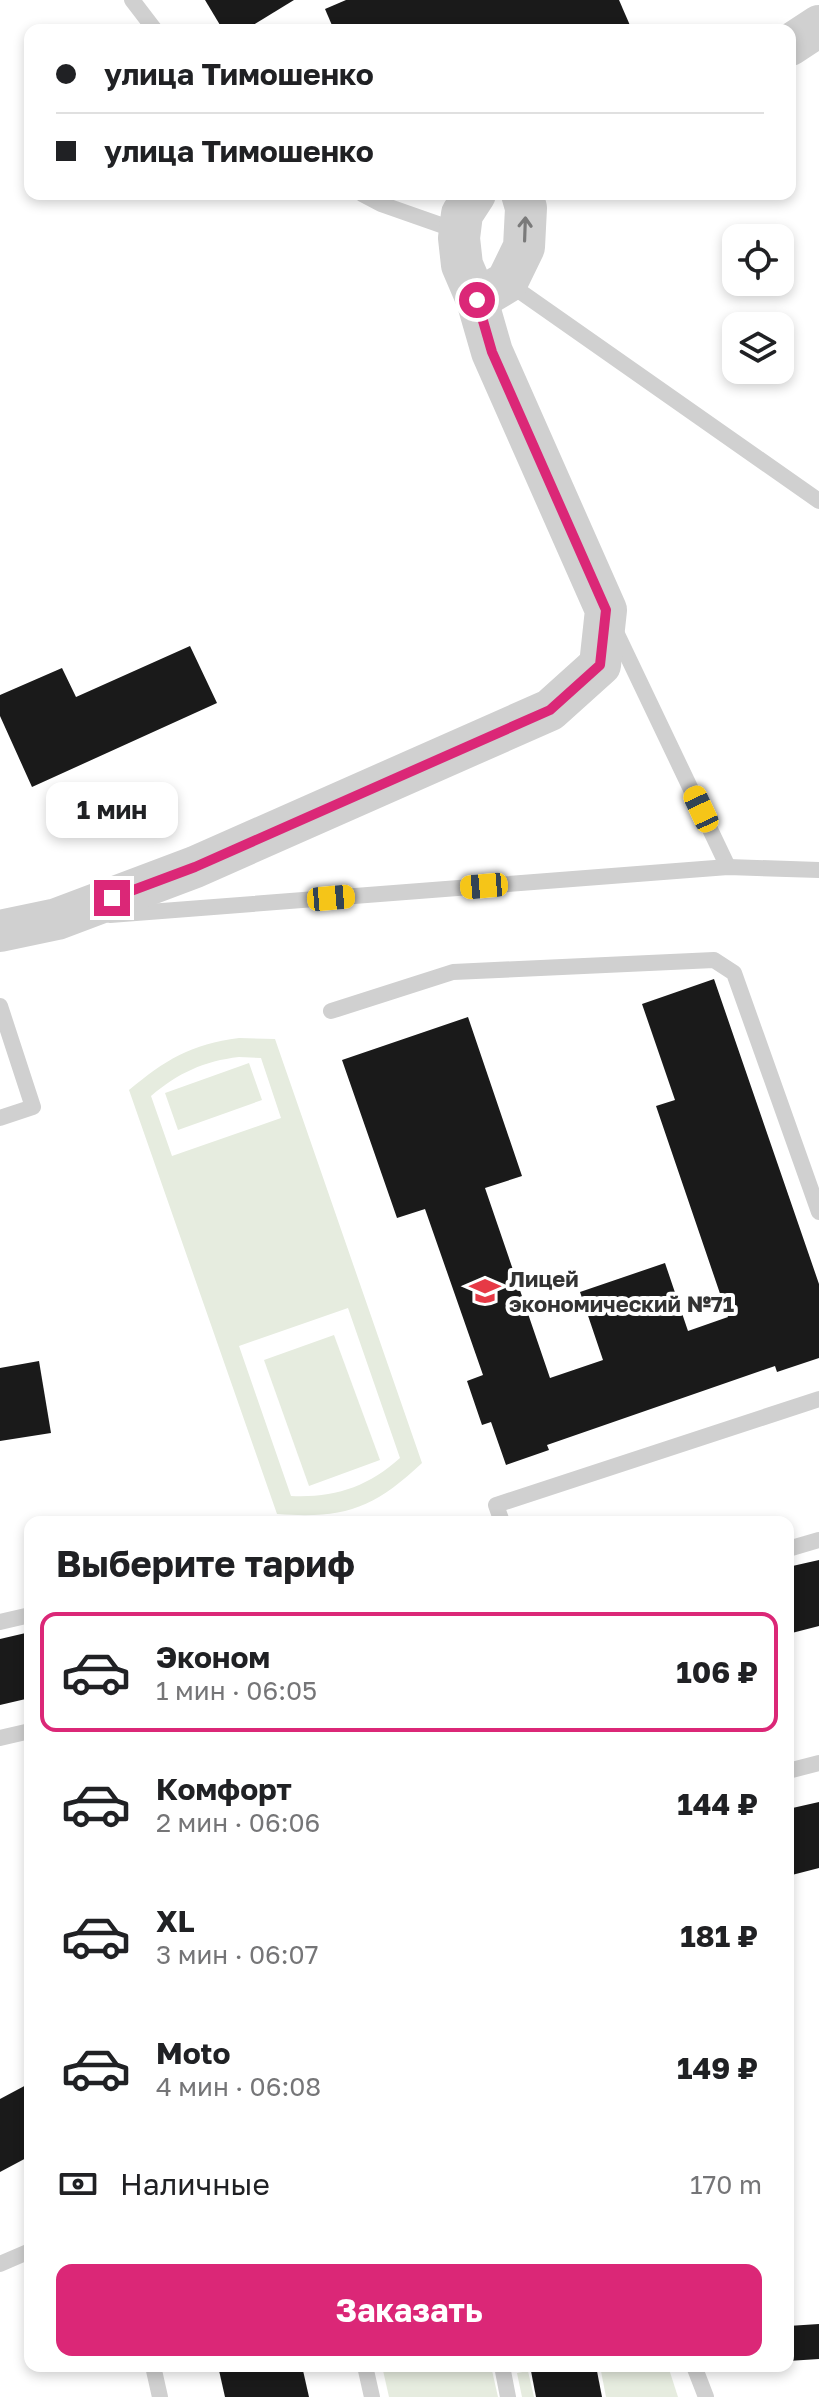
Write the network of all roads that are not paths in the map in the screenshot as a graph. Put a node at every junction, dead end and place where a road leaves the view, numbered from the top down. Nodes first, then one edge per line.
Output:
1 (132, 0) edge
2 (150, 24) edge
3 (819, 26) edge
4 (796, 41) edge
5 (373, 200) edge
6 (524, 200) edge
7 (467, 213) edge
8 (492, 291) junction
9 (819, 501) edge
10 (606, 610) junction
11 (728, 867) junction
12 (819, 870) edge
13 (57, 919) junction
14 (0, 931) edge
15 (0, 1006) edge
16 (331, 1011) dead end
17 (0, 1118) edge
18 (819, 1212) edge
19 (819, 1399) edge
20 (500, 1516) edge
21 (819, 1540) edge
22 (794, 1547) edge
23 (24, 1616) edge
24 (0, 1622) edge
25 (24, 1732) edge
26 (0, 1738) edge
27 (819, 1763) edge
28 (794, 1769) edge
29 (24, 2254) edge
30 (0, 2264) edge
31 (154, 2372) edge
32 (366, 2372) edge
33 (503, 2372) edge
34 (696, 2372) edge
35 (160, 2397) edge
36 (372, 2397) edge
37 (508, 2397) edge
38 (706, 2397) edge

1 - 2 lane
3 - 4 street
5 - 7 lane
8 -> 6 street
7 - 8 street
8 - 9 lane
8 - 10 street
10 - 11 lane
10 - 13 street
11 - 12 lane
11 - 13 lane
13 - 14 street
15 - 17 lane
16 - 18 lane
19 - 20 lane
21 - 22 lane
23 - 24 lane
25 - 26 lane
27 - 28 lane
29 - 30 lane
31 - 35 lane
32 - 36 lane
33 - 37 lane
34 - 38 lane

